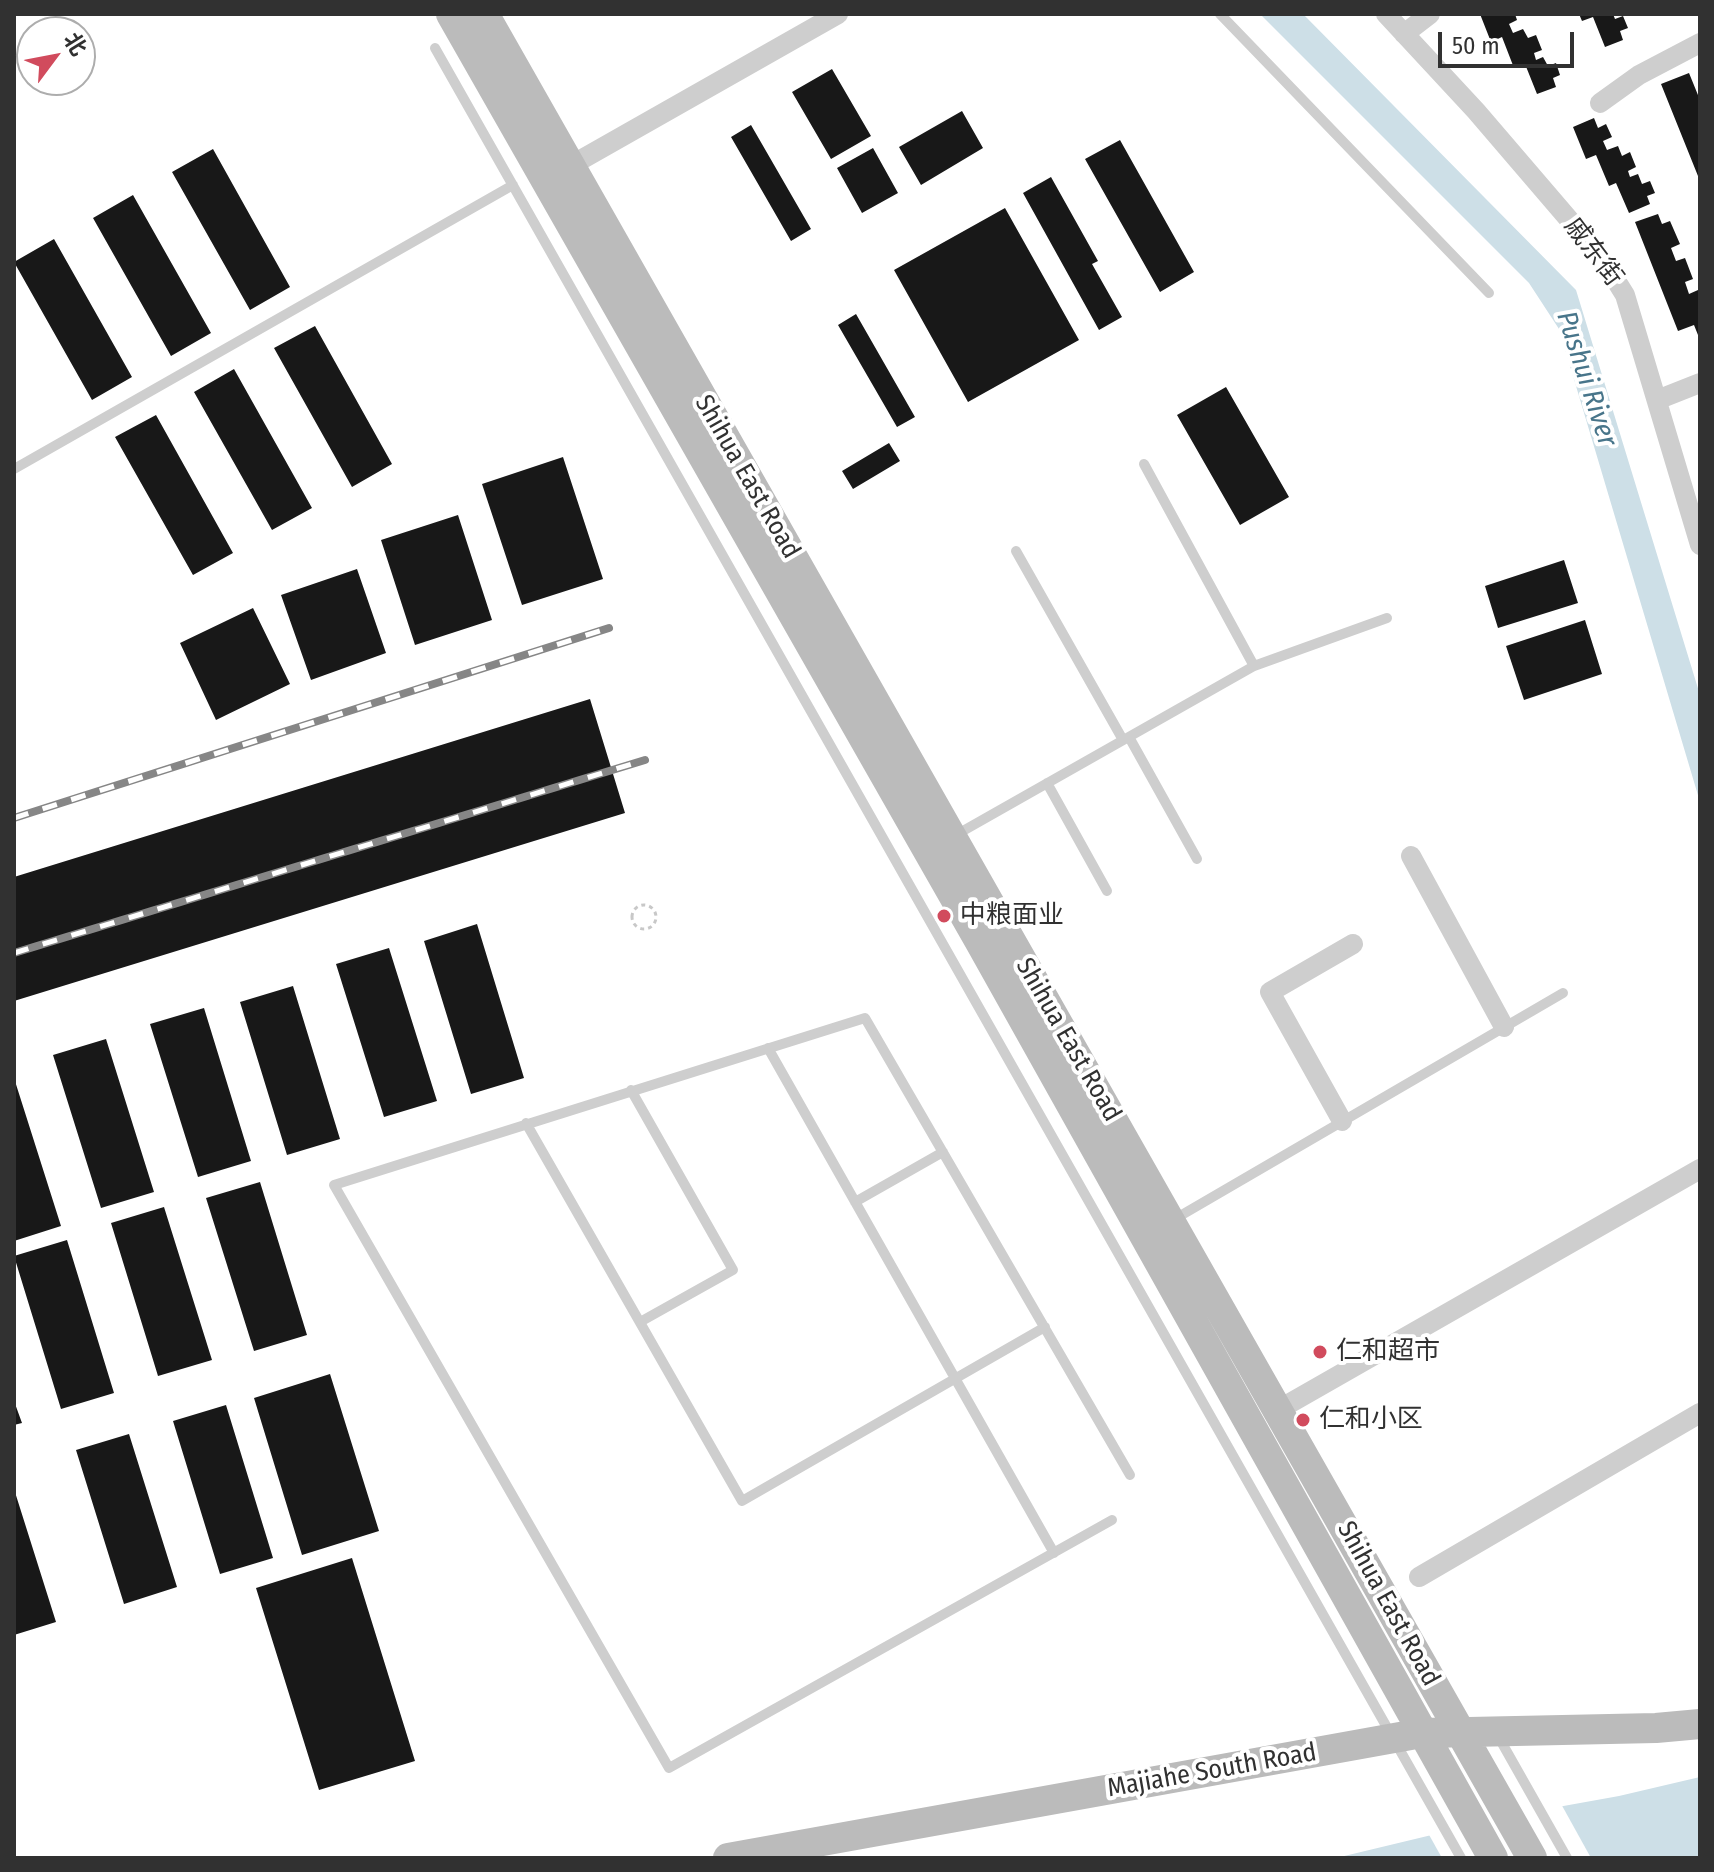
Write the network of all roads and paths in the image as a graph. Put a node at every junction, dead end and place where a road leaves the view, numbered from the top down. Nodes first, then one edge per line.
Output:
1 (451, 14) edge
2 (484, 14) edge
3 (838, 14) edge
4 (1220, 14) edge
5 (1386, 14) edge
6 (1430, 14) edge
7 (1404, 34) junction
8 (1700, 43) edge
9 (435, 48) dead end
10 (1600, 103) dead end
11 (570, 166) junction
12 (513, 185) junction
13 (1489, 293) dead end
14 (1700, 383) edge
15 (1657, 400) junction
16 (1144, 464) dead end
17 (14, 469) edge
18 (1700, 545) edge
19 (1016, 551) dead end
20 (1387, 618) dead end
21 (1254, 666) junction
22 (1126, 739) junction
23 (1047, 783) junction
24 (952, 837) junction
25 (1411, 856) dead end
26 (1197, 859) dead end
27 (1107, 891) dead end
28 (648, 929) joint
29 (1353, 944) dead end
30 (1563, 993) dead end
31 (1504, 1027) junction
32 (768, 1048) junction
33 (631, 1090) junction
34 (1342, 1121) junction
35 (526, 1123) junction
36 (943, 1152) junction
37 (1700, 1169) edge
38 (855, 1202) junction
39 (1171, 1221) junction
40 (640, 1322) junction
41 (1045, 1327) junction
42 (955, 1379) junction
43 (1278, 1410) junction
44 (1700, 1413) edge
45 (1130, 1475) dead end
46 (1112, 1520) dead end
47 (1054, 1553) junction
48 (1419, 1577) dead end
49 (1700, 1724) edge
50 (1459, 1730) junction
51 (1496, 1730) junction
52 (1422, 1733) junction
53 (1392, 1738) junction
54 (728, 1858) edge
55 (1461, 1858) edge
56 (1493, 1858) edge
57 (1532, 1858) edge
58 (1567, 1858) edge

1 - 52 main road, Shihua East Road
2 - 11 main road, Shihua East Road
3 - 11 street
4 - 13 lane
5 - 7 street, 戚东街
6 - 7 street
7 - 15 street, 戚东街
8 - 10 street
9 - 12 lane
11 - 24 main road, Shihua East Road
12 - 17 lane
12 - 53 lane
14 - 15 street
15 - 18 street, 戚东街
16 - 21 lane
19 - 22 lane
20 - 21 lane
21 - 22 lane
22 - 23 lane
22 - 26 lane
23 - 24 lane
23 - 27 lane
24 - 39 main road, Shihua East Road
25 - 31 street
28 - 28 path
29 - 34 street
30 - 31 lane
31 - 34 lane
32 - 33 lane
32 - 36 lane
32 - 38 lane
33 - 35 lane
33 - 40 lane
34 - 39 lane
35 - 40 lane
35 - 47 lane
36 - 38 lane
36 - 41 lane
37 - 43 street
38 - 42 lane
39 - 43 main road, Shihua East Road
40 - 42 lane
41 - 42 lane
41 - 45 lane
42 - 47 lane
43 - 50 main road, Shihua East Road
44 - 48 street
46 - 47 lane
49 - 51 main road, Majiahe South Road
50 - 51 main road, Majiahe South Road
50 - 52 main road, Majiahe South Road
50 - 57 main road, Shihua East Road
51 - 58 lane
52 - 53 main road, Majiahe South Road
52 - 56 main road, Shihua East Road
53 - 54 main road, Majiahe South Road
53 - 55 lane

